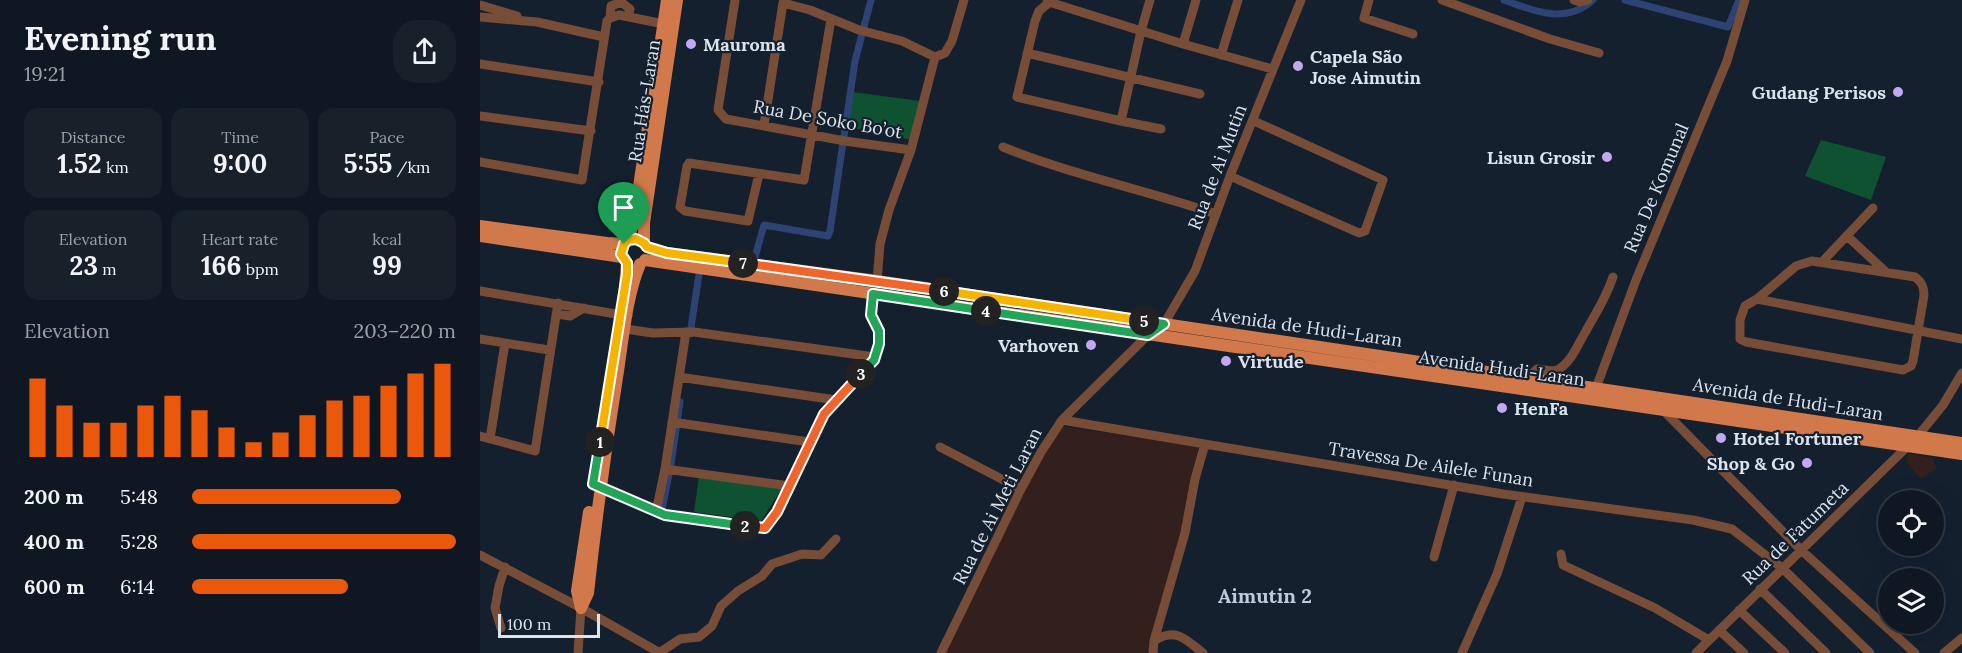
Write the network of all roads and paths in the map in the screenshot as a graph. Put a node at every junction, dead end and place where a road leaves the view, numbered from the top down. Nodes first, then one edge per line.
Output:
1 (667, 0) edge
2 (677, 0) edge
3 (735, 0) edge
4 (813, 0) edge
5 (964, 0) edge
6 (1150, 0) edge
7 (1196, 0) edge
8 (1238, 0) edge
9 (1301, 0) edge
10 (1369, 0) edge
11 (1442, 0) edge
12 (1574, 0) edge
13 (1588, 0) edge
14 (1745, 0) edge
15 (1049, 1) edge
16 (784, 2) edge
17 (480, 5) edge
18 (810, 10) junction
19 (480, 17) edge
20 (831, 19) junction
21 (537, 22) junction
22 (666, 30) junction
23 (1141, 31) junction
24 (1413, 34) dead end
25 (604, 37) junction
26 (1183, 44) junction
27 (1027, 53) junction
28 (1599, 53) dead end
29 (1221, 55) junction
30 (935, 57) junction
31 (480, 64) edge
32 (1272, 69) junction
33 (1131, 76) junction
34 (599, 82) junction
35 (1200, 94) dead end
36 (480, 116) edge
37 (1254, 121) junction
38 (1121, 122) junction
39 (764, 124) junction
40 (1161, 129) dead end
41 (591, 130) junction
42 (811, 133) junction
43 (1003, 147) dead end
44 (911, 150) junction
45 (480, 162) edge
46 (759, 174) junction
47 (1230, 176) junction
48 (1873, 208) dead end
49 (1216, 214) junction
50 (480, 226) edge
51 (480, 236) edge
52 (1847, 236) junction
53 (626, 242) junction
54 (644, 254) junction
55 (625, 260) junction
56 (1821, 262) junction
57 (1886, 272) junction
58 (1613, 277) dead end
59 (877, 281) junction
60 (480, 291) edge
61 (873, 294) junction
62 (1756, 299) junction
63 (558, 303) junction
64 (584, 308) junction
65 (556, 314) junction
66 (624, 315) junction
67 (1164, 324) junction
68 (625, 329) junction
69 (1918, 331) junction
70 (690, 332) junction
71 (1148, 335) junction
72 (480, 339) edge
73 (1962, 339) edge
74 (505, 343) junction
75 (549, 350) junction
76 (875, 357) junction
77 (1962, 372) edge
78 (684, 377) junction
79 (1528, 377) junction
80 (1596, 388) junction
81 (836, 400) junction
82 (1663, 410) junction
83 (1062, 420) junction
84 (676, 423) junction
85 (480, 436) edge
86 (490, 439) junction
87 (1913, 441) junction
88 (809, 442) junction
89 (1962, 443) edge
90 (1205, 444) junction
91 (940, 447) dead end
92 (1962, 454) edge
93 (669, 469) junction
94 (1454, 485) junction
95 (596, 486) junction
96 (790, 486) junction
97 (1021, 489) junction
98 (1522, 496) junction
99 (661, 513) junction
100 (836, 539) dead end
101 (1800, 549) junction
102 (1561, 554) dead end
103 (480, 555) edge
104 (1434, 557) dead end
105 (505, 567) junction
106 (1782, 568) junction
107 (1760, 589) junction
108 (582, 608) junction
109 (1739, 610) junction
110 (501, 628) dead end
111 (1719, 630) junction
112 (1962, 638) edge
113 (1709, 640) junction
114 (1154, 642) junction
115 (1699, 652) edge
116 (578, 653) edge
117 (659, 653) edge
118 (941, 653) edge
119 (1154, 653) edge
120 (1203, 653) edge
121 (1462, 653) edge
122 (1744, 653) edge
123 (1785, 653) edge
124 (1826, 653) edge
125 (1870, 653) edge
126 (1915, 653) edge
127 (1944, 653) edge

1 - 22 main road, Rua Hás-Laran
2 - 22 main road, Rua Hás-Laran
3 - 39 street, Rua De Soko Bo’ot
4 - 18 street
5 - 30 street
6 - 23 street
7 - 26 street
8 - 29 street
9 - 32 street, Rua de Ai Mutin
10 - 24 street
11 - 28 street
12 - 13 street
14 - 80 street, Rua De Komunal
15 - 23 street
15 - 27 street
16 - 18 street
16 - 39 street
17 - 21 street
18 - 20 street
19 - 21 street
20 - 30 street
20 - 42 street
21 - 25 street
22 - 25 street
22 - 53 main road, Rua Hás-Laran
22 - 54 main road, Rua Hás-Laran
23 - 26 street
23 - 33 street
25 - 34 street
26 - 29 street
27 - 33 street
27 - 38 street
29 - 32 street
30 - 44 street
31 - 34 street
32 - 37 street, Rua de Ai Mutin
33 - 35 street
33 - 38 street
34 - 41 street
36 - 41 street
37 - 47 street, Rua de Ai Mutin
37 - 47 street
38 - 40 street
39 - 42 street, Rua De Soko Bo’ot
41 - 45 street
42 - 44 street, Rua De Soko Bo’ot
42 - 46 street
43 - 49 street
44 - 59 street, Rua De Soko Bo’ot
46 - 46 street
47 - 49 street, Rua de Ai Mutin
48 - 52 street
49 - 67 street, Rua de Ai Mutin
50 - 53 main road
51 - 55 main road
52 - 56 street
52 - 57 street
53 - 54 main road
53 - 55 main road, Rua Hás-Laran
54 - 55 main road
54 - 59 main road, Avenida de Hudi-Laran
54 - 61 main road, Avenida Hudi-Laran
54 - 66 main road, Rua Hás-Laran
55 - 66 main road, Rua Hás-Laran
56 - 57 street
56 - 62 street
57 - 69 street
58 - 79 street
59 - 67 main road, Avenida de Hudi-Laran
60 - 63 street
61 - 71 main road, Avenida Hudi-Laran
61 - 76 street
62 - 69 street
62 - 69 street
63 - 64 street
63 - 65 street
64 - 65 street
64 - 66 street
65 - 75 street
66 - 68 main road, Rua Hás-Laran
66 - 95 main road, Rua Hás-Laran
67 - 71 street, Rua de Ai Mutin
67 - 79 main road, Avenida de Hudi-Laran
68 - 70 street
68 - 95 main road, Rua Hás-Laran
69 - 73 street
70 - 76 street
70 - 78 street
71 - 82 main road, Avenida Hudi-Laran
71 - 83 street, Rua de Ai Meti Laran
72 - 74 street
74 - 75 street
74 - 86 street
75 - 86 street
76 - 81 street
77 - 87 street, Rua de Fatumeta
78 - 81 street
78 - 84 street
79 - 80 main road, Avenida de Hudi-Laran
80 - 87 main road, Avenida de Hudi-Laran
81 - 88 street
82 - 87 main road, Avenida Hudi-Laran
82 - 101 street
83 - 90 street, Travessa De Ailele Funan
83 - 97 street, Rua de Ai Meti Laran
84 - 88 street
84 - 93 street
85 - 86 street
87 - 89 main road, Avenida de Hudi-Laran
87 - 92 main road, Avenida Hudi-Laran
87 - 101 street, Rua de Fatumeta
88 - 96 street
90 - 94 street, Travessa De Ailele Funan
90 - 114 street
91 - 97 street
93 - 96 street
93 - 99 street
94 - 98 street, Travessa De Ailele Funan
94 - 104 street
95 - 99 street
95 - 108 main road, Rua Hás-Laran
96 - 99 street
97 - 118 street, Rua de Ai Meti Laran
98 - 106 street, Travessa De Ailele Funan
98 - 121 street
100 - 117 street
101 - 106 street, Rua de Fatumeta
101 - 126 street
102 - 113 street
103 - 105 street
105 - 108 street
105 - 110 street
106 - 107 street, Rua de Fatumeta
106 - 125 street, Travessa De Ailele Funan
107 - 109 street, Rua de Fatumeta
107 - 124 street
108 - 116 street, Rua Hás-Laran
108 - 117 street
109 - 111 street, Rua de Fatumeta
109 - 123 street
111 - 113 street, Rua de Fatumeta
111 - 122 street
112 - 127 street
113 - 115 street, Rua de Fatumeta
114 - 119 street
114 - 120 street

